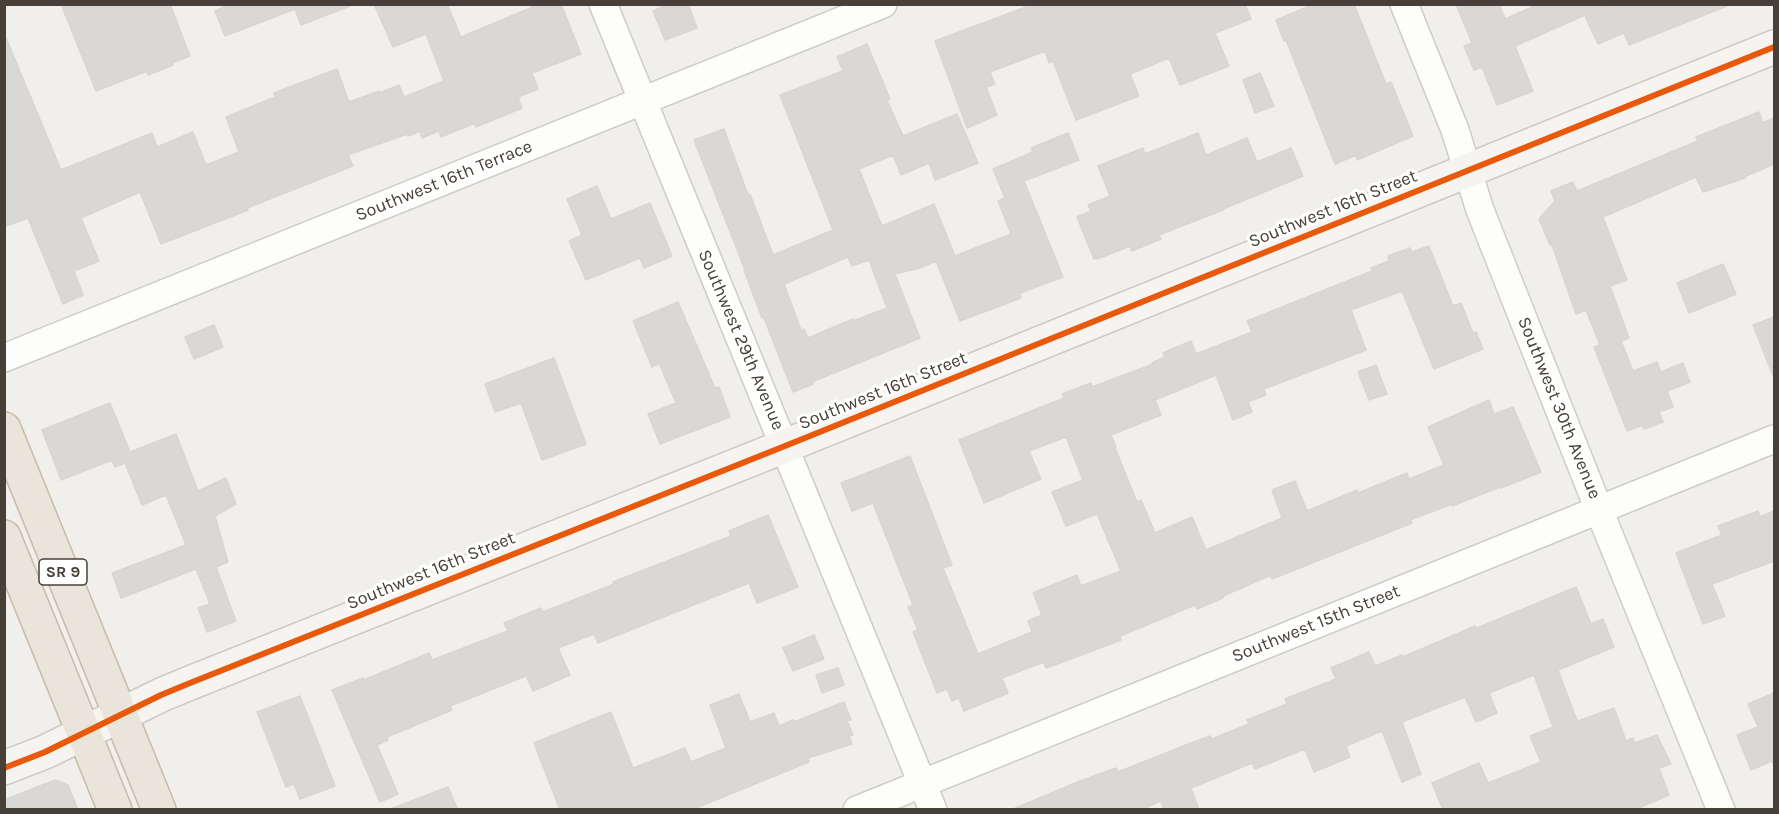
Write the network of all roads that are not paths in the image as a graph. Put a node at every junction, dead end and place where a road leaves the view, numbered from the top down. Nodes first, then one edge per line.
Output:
1 (603, 4) edge
2 (883, 4) edge
3 (1404, 4) edge
4 (1774, 46) edge
5 (642, 101) junction
6 (1468, 170) junction
7 (4, 358) edge
8 (4, 429) edge
9 (1774, 439) edge
10 (785, 446) junction
11 (1599, 510) junction
12 (4, 537) edge
13 (120, 715) junction
14 (84, 733) junction
15 (4, 768) edge
16 (922, 783) junction
17 (115, 810) edge
18 (159, 810) edge
19 (857, 810) edge
20 (933, 810) edge
21 (1721, 810) edge

1 - 5 street, Southwest 29th Avenue
2 - 5 street, Southwest 16th Terrace
3 - 6 street, Southwest 30th Avenue
4 - 6 street, Southwest 16th Street
5 - 7 street, Southwest 16th Terrace
5 - 10 street, Southwest 29th Avenue
6 - 10 street, Southwest 16th Street
6 - 11 street, Southwest 30th Avenue
8 - 13 highway, SR 9
9 - 11 street, Southwest 15th Street
10 - 13 street, Southwest 16th Street
10 - 16 street, Southwest 29th Avenue
11 - 16 street, Southwest 15th Street
11 - 21 street, Southwest 30th Avenue
12 - 14 highway, SR 9
13 - 14 street, Southwest 16th Street
13 - 18 highway, SR 9
14 - 15 street, Southwest 16th Street
14 - 17 highway, SR 9
16 - 19 street, Southwest 15th Street
16 - 20 street, Southwest 29th Avenue

